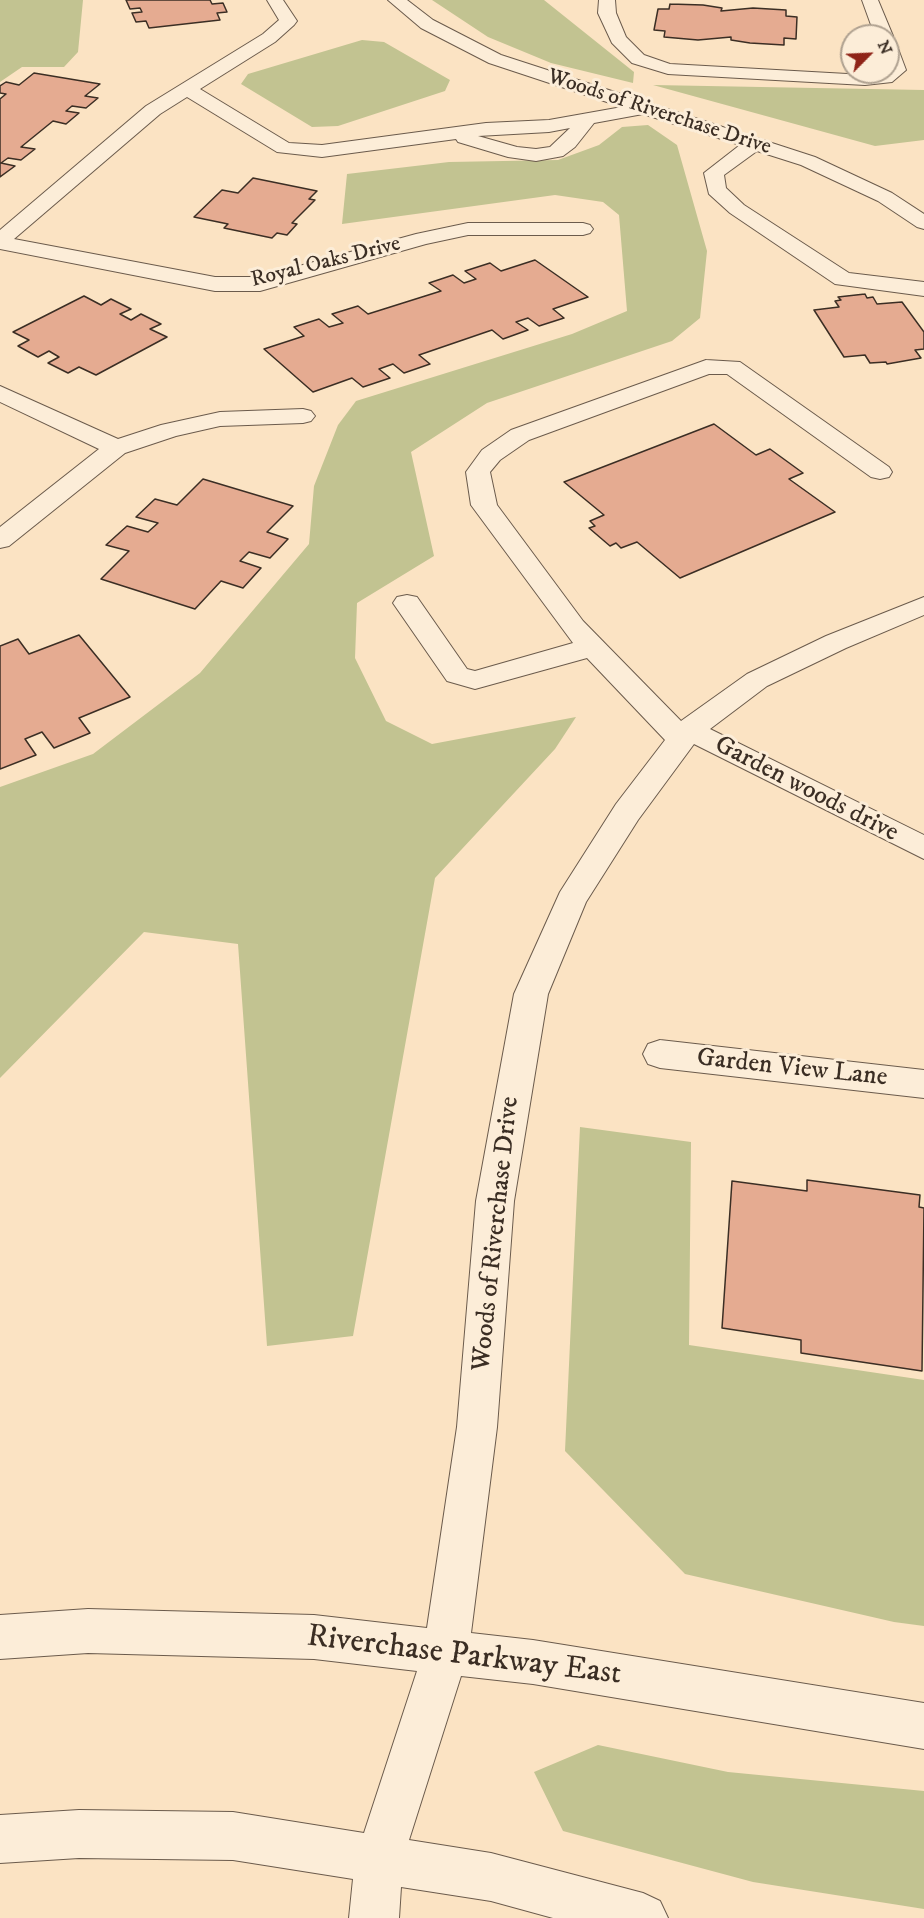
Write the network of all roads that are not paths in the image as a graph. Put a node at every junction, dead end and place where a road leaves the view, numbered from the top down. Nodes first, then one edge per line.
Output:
1 (275, 0) edge
2 (396, 0) edge
3 (607, 0) edge
4 (870, 0) edge
5 (879, 24) edge
6 (840, 79) edge
7 (187, 88) junction
8 (594, 93) junction
9 (565, 99) dead end
10 (650, 107) junction
11 (532, 108) dead end
12 (587, 119) junction
13 (486, 129) junction
14 (453, 134) junction
15 (755, 143) junction
16 (924, 223) edge
17 (584, 229) dead end
18 (0, 242) edge
19 (924, 289) edge
20 (0, 393) edge
21 (303, 416) dead end
22 (116, 447) junction
23 (880, 472) dead end
24 (0, 540) edge
25 (407, 603) dead end
26 (924, 605) edge
27 (592, 647) junction
28 (685, 734) junction
29 (924, 848) edge
30 (660, 1054) dead end
31 (924, 1084) edge
32 (0, 1637) edge
33 (446, 1652) junction
34 (924, 1726) edge
35 (0, 1839) edge
36 (379, 1860) junction
37 (374, 1918) edge
38 (643, 1918) edge

1 - 7 street, Royal Oaks Drive
2 - 8 street, Woods of Riverchase Drive
3 - 6 street
4 - 5 street
7 - 14 street
7 - 18 street, Royal Oaks Drive
8 - 9 street
8 - 10 street, Woods of Riverchase Drive
10 - 12 street
10 - 15 street, Woods of Riverchase Drive
11 - 13 street
12 - 13 street
12 - 14 street
13 - 14 street
15 - 16 street, Woods of Riverchase Drive
15 - 19 street
17 - 18 street, Royal Oaks Drive
20 - 22 street
21 - 22 street
22 - 24 street
23 - 27 street, Garden woods drive
25 - 27 street
26 - 28 street, Woods of Riverchase Drive
27 - 28 street, Garden woods drive
28 - 29 street, Garden woods drive
28 - 33 street, Woods of Riverchase Drive
30 - 31 street, Garden View Lane
32 - 33 street, Riverchase Parkway East
33 - 34 street, Riverchase Parkway East
33 - 36 street, Woods of Riverchase Drive
35 - 36 street
36 - 37 street, Woods of Riverchase Drive
36 - 38 street

